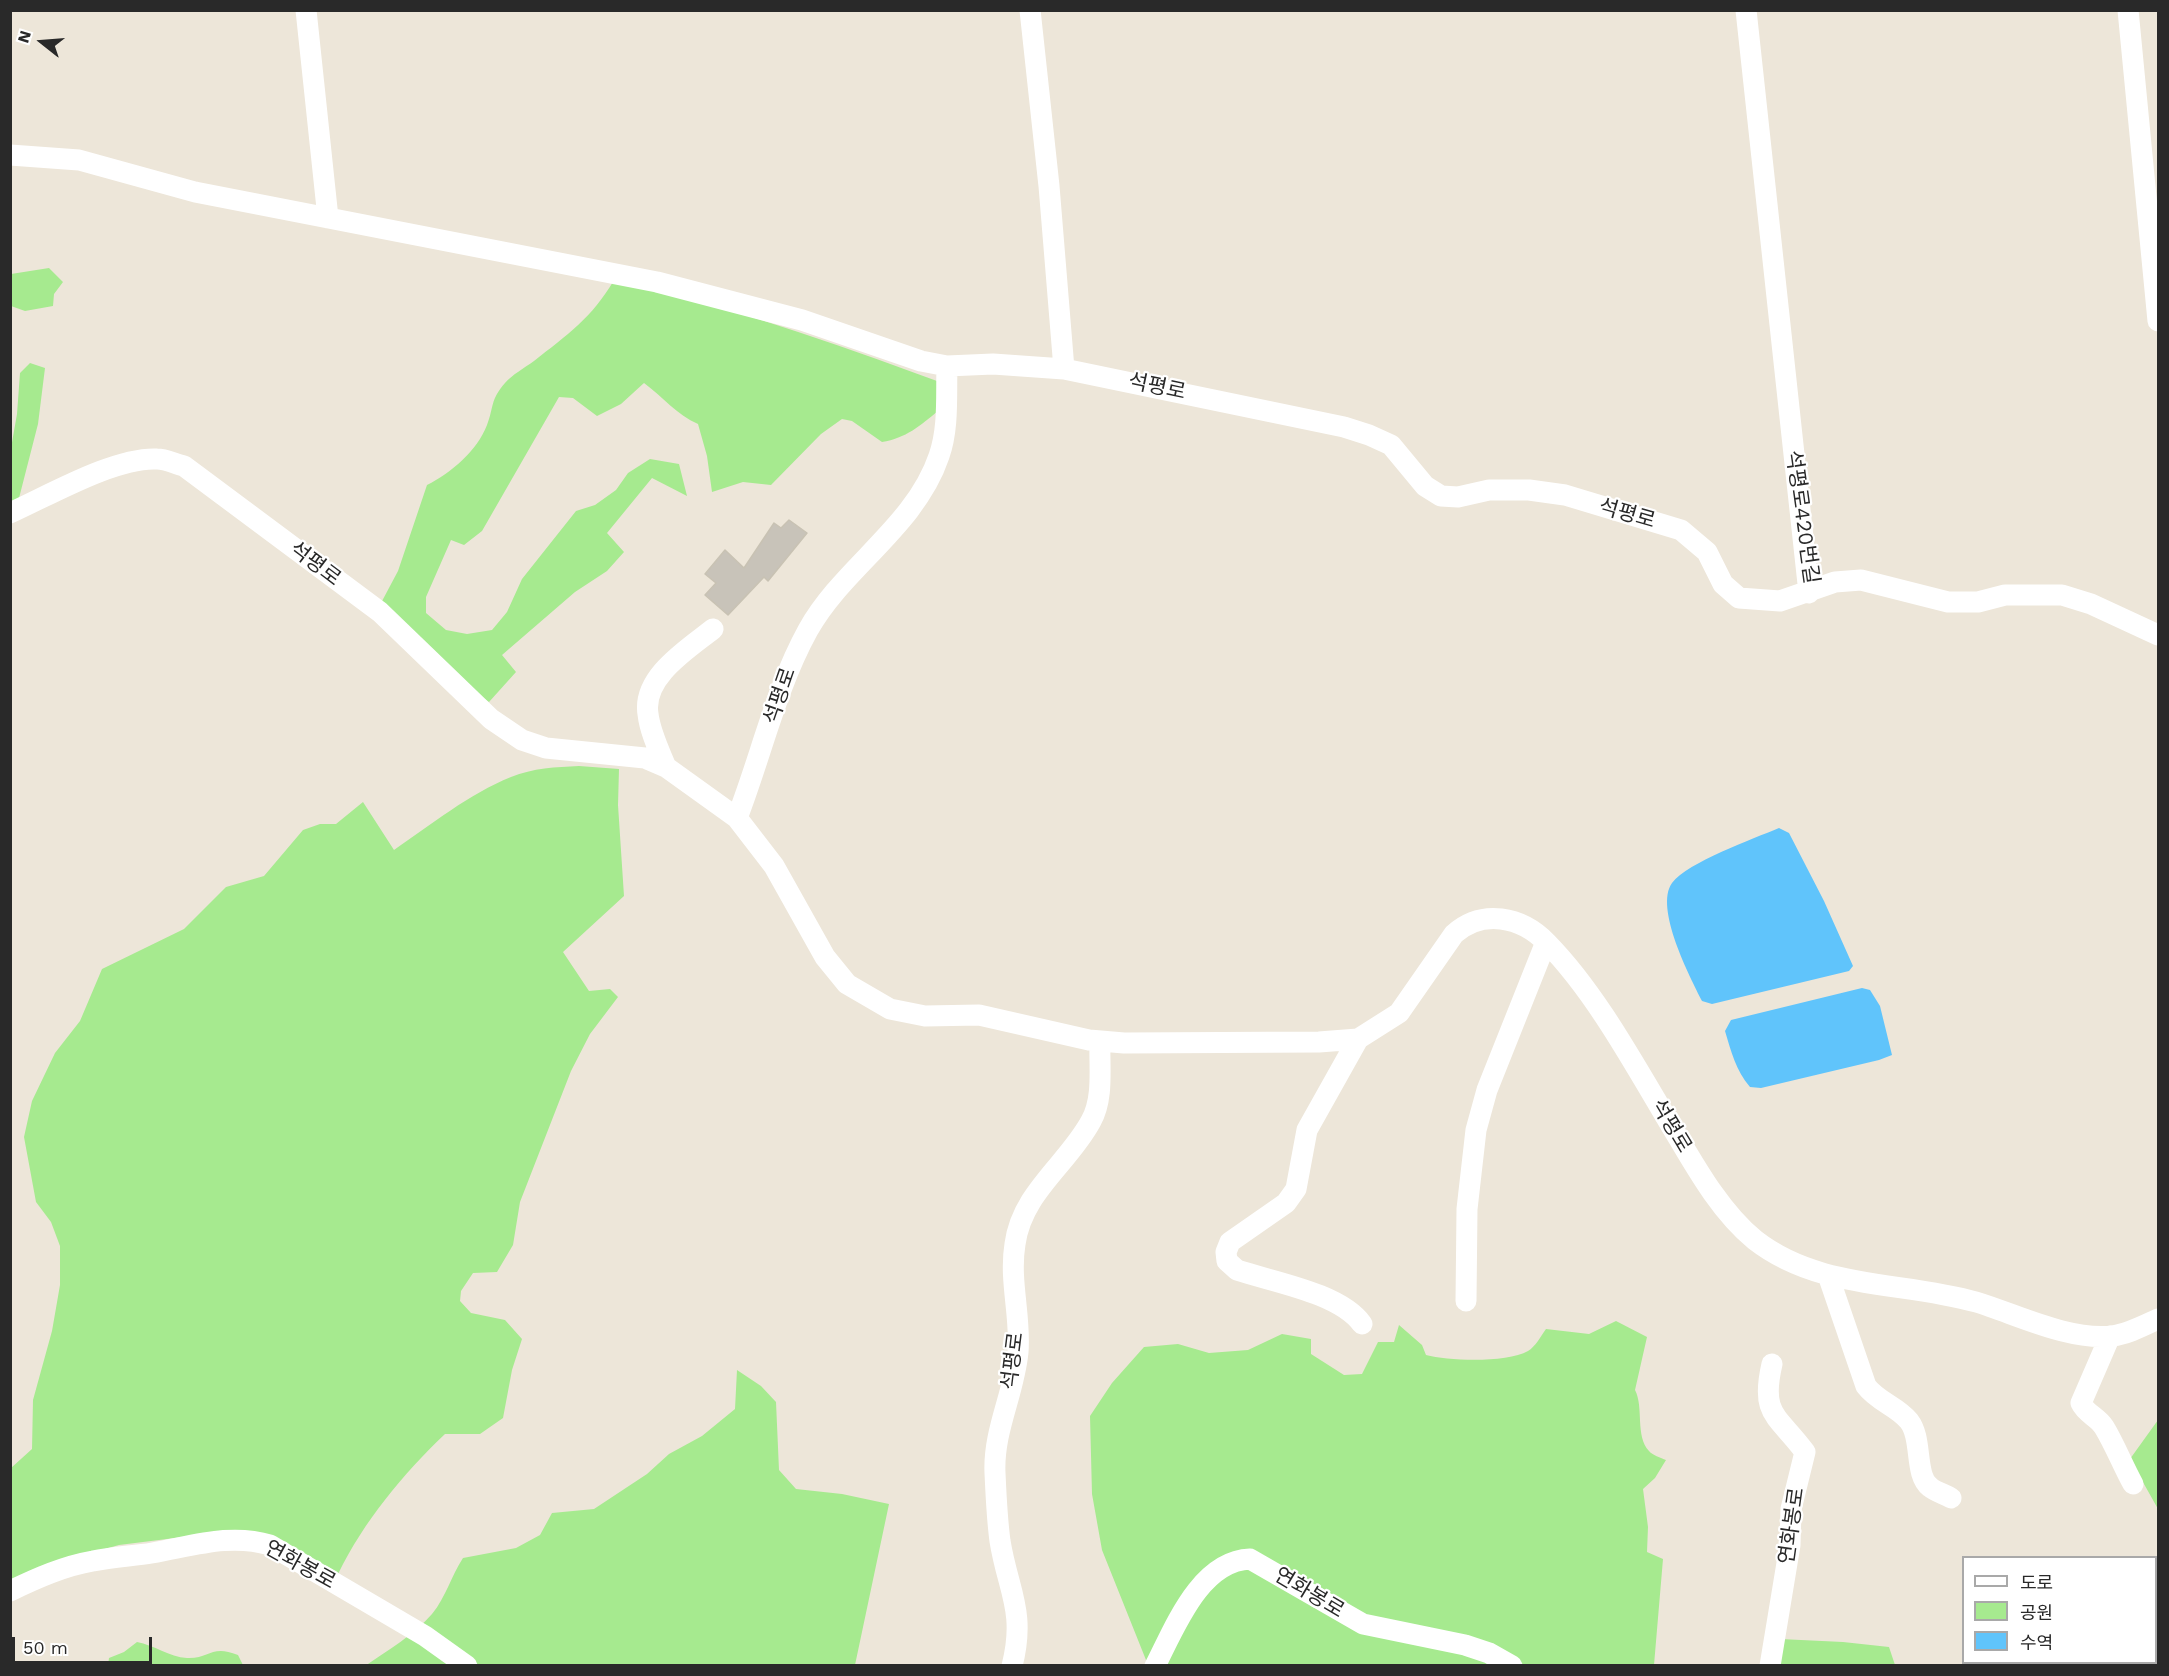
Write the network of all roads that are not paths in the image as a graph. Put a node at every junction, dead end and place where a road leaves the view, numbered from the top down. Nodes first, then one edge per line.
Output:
1 (306, 10) edge
2 (1030, 10) edge
3 (1746, 10) edge
4 (2128, 10) edge
5 (10, 155) edge
6 (328, 218) junction
7 (2158, 321) edge
8 (947, 366) junction
9 (1064, 369) junction
10 (10, 513) edge
11 (1809, 593) junction
12 (712, 629) dead end
13 (2158, 635) edge
14 (666, 767) junction
15 (737, 818) junction
16 (1546, 942) junction
17 (1358, 1039) junction
18 (1100, 1041) junction
19 (1828, 1275) junction
20 (1467, 1301) dead end
21 (2158, 1319) edge
22 (1362, 1324) dead end
23 (2110, 1336) junction
24 (1772, 1364) dead end
25 (2133, 1484) dead end
26 (1951, 1498) dead end
27 (10, 1591) edge
28 (467, 1665) edge
29 (1012, 1665) edge
30 (1155, 1665) edge
31 (1512, 1665) edge
32 (1770, 1665) edge

1 - 6 street
2 - 9 street
3 - 11 street, 석평로420번길
4 - 7 street
5 - 6 street
6 - 8 street
8 - 9 street, 석평로
8 - 15 street, 석평로
9 - 11 street, 석평로
10 - 14 street, 석평로
11 - 13 street, 석평로420번길
12 - 14 street
14 - 15 street, 석평로
15 - 18 street, 석평로
16 - 17 street, 석평로
16 - 19 street, 석평로
16 - 20 street
17 - 18 street, 석평로
17 - 22 street, 석평로
18 - 29 street, 석평로
19 - 23 street, 석평로
19 - 26 street
21 - 23 street, 석평로
23 - 25 street
24 - 32 street, 연화봉로
27 - 28 street, 연화봉로
30 - 31 street, 연화봉로

